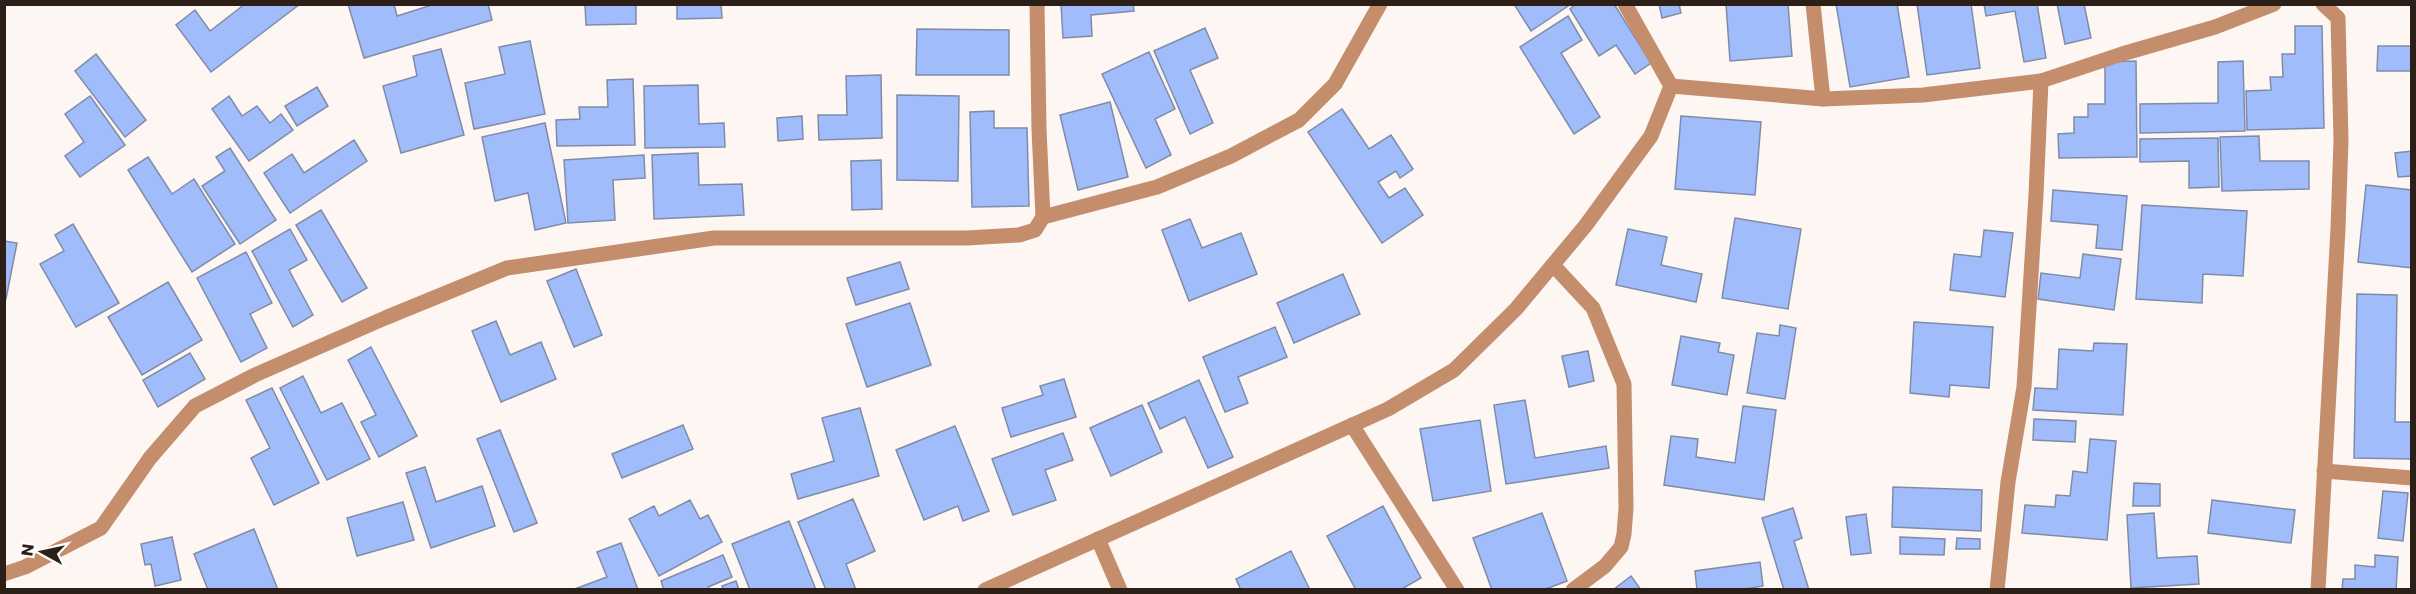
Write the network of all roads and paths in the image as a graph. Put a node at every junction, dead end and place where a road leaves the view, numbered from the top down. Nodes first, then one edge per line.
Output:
1 (1037, 4) edge
2 (1380, 4) edge
3 (1624, 4) edge
4 (1813, 4) edge
5 (2274, 4) edge
6 (2323, 4) edge
7 (2041, 81) junction
8 (1671, 86) junction
9 (1823, 99) junction
10 (1043, 217) junction
11 (1553, 265) junction
12 (1352, 425) junction
13 (2324, 471) junction
14 (2412, 478) edge
15 (1098, 539) junction
16 (4, 574) edge
17 (985, 590) edge
18 (1120, 590) edge
19 (1457, 590) edge
20 (1573, 590) edge
21 (1997, 590) edge
22 (2318, 590) edge

1 - 10 street
2 - 10 street
3 - 8 street
4 - 9 street
5 - 7 street
6 - 13 street
7 - 9 street
7 - 21 street
8 - 9 street
8 - 11 street
10 - 16 street
11 - 12 street
11 - 20 street
12 - 15 street
12 - 19 street
13 - 14 street
13 - 22 street
15 - 17 street
15 - 18 street

